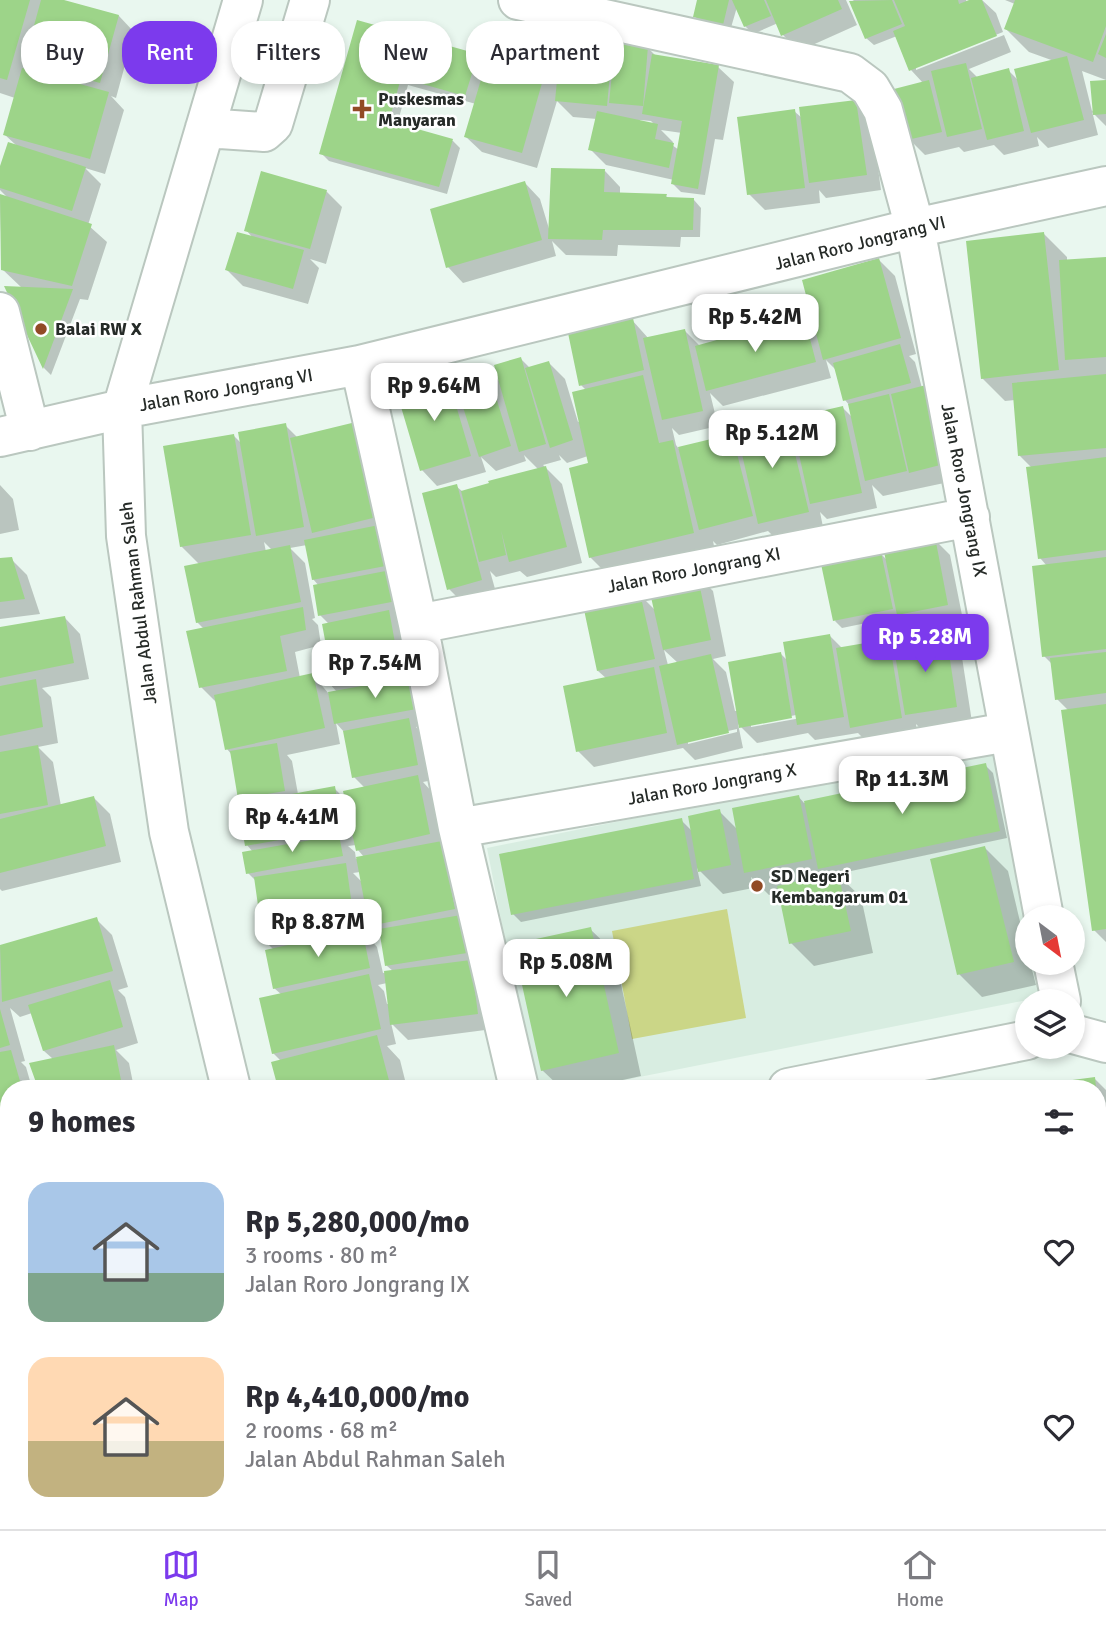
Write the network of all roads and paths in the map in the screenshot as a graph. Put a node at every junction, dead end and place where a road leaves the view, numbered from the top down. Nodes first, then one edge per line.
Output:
1 (243, 0) edge
2 (310, 0) edge
3 (519, 0) edge
4 (205, 128) junction
5 (1106, 187) edge
6 (915, 228) junction
7 (0, 312) edge
8 (360, 366) junction
9 (122, 409) junction
10 (15, 434) edge
11 (970, 517) junction
12 (418, 624) junction
13 (1008, 732) junction
14 (457, 828) junction
15 (1042, 905) edge
16 (1015, 1042) edge
17 (228, 1080) edge
18 (517, 1080) edge
19 (828, 1080) edge

1 - 4 street, Jalan Abdul Rahman Saleh
2 - 4 street
3 - 6 street, Jalan Roro Jongrang IX
4 - 9 street, Jalan Abdul Rahman Saleh
5 - 6 street, Jalan Roro Jongrang VI
6 - 8 street, Jalan Roro Jongrang VI
6 - 11 street, Jalan Roro Jongrang IX
7 - 10 street
8 - 9 street, Jalan Roro Jongrang VI
8 - 12 street
9 - 10 street, Jalan Roro Jongrang VI
9 - 17 street, Jalan Abdul Rahman Saleh
11 - 12 street, Jalan Roro Jongrang XI
11 - 13 street, Jalan Roro Jongrang IX
12 - 14 street
13 - 14 street, Jalan Roro Jongrang X
13 - 15 street, Jalan Roro Jongrang IX
14 - 18 street
16 - 19 street

